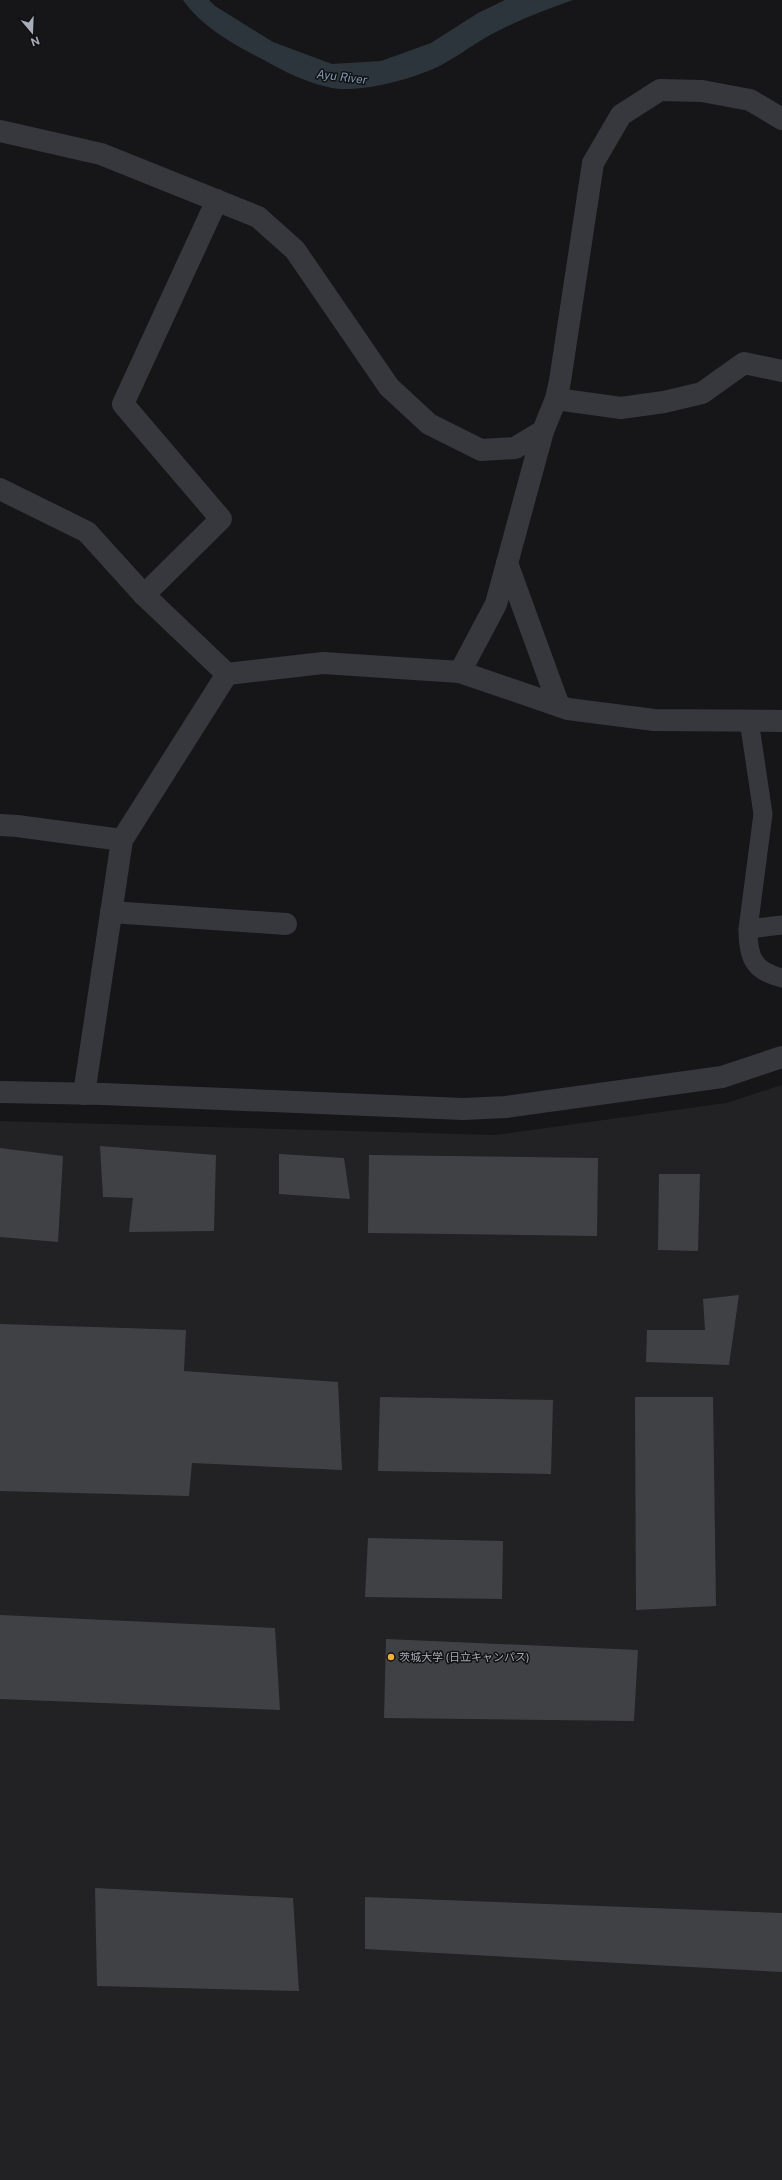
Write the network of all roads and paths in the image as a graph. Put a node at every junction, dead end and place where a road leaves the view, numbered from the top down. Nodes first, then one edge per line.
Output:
1 (782, 119) edge
2 (0, 131) edge
3 (217, 200) junction
4 (782, 371) edge
5 (556, 399) junction
6 (543, 431) junction
7 (0, 489) edge
8 (507, 563) junction
9 (144, 595) junction
10 (460, 672) junction
11 (227, 674) junction
12 (560, 706) junction
13 (749, 720) junction
14 (782, 721) edge
15 (0, 825) edge
16 (122, 840) junction
17 (111, 912) junction
18 (286, 924) dead end
19 (782, 925) edge
20 (748, 929) junction
21 (782, 978) edge
22 (782, 1057) edge
23 (0, 1092) edge
24 (84, 1094) junction

1 - 5 street
2 - 3 street
3 - 6 street
3 - 9 street
4 - 5 street
5 - 6 street
6 - 8 street
7 - 9 street
8 - 10 street
8 - 12 street
9 - 11 street
10 - 11 street
10 - 12 street
11 - 16 street
12 - 13 street
13 - 14 street
13 - 20 lane
15 - 16 street
16 - 17 street
17 - 18 street
17 - 24 street
19 - 20 lane
20 - 21 lane
22 - 24 street
23 - 24 street

